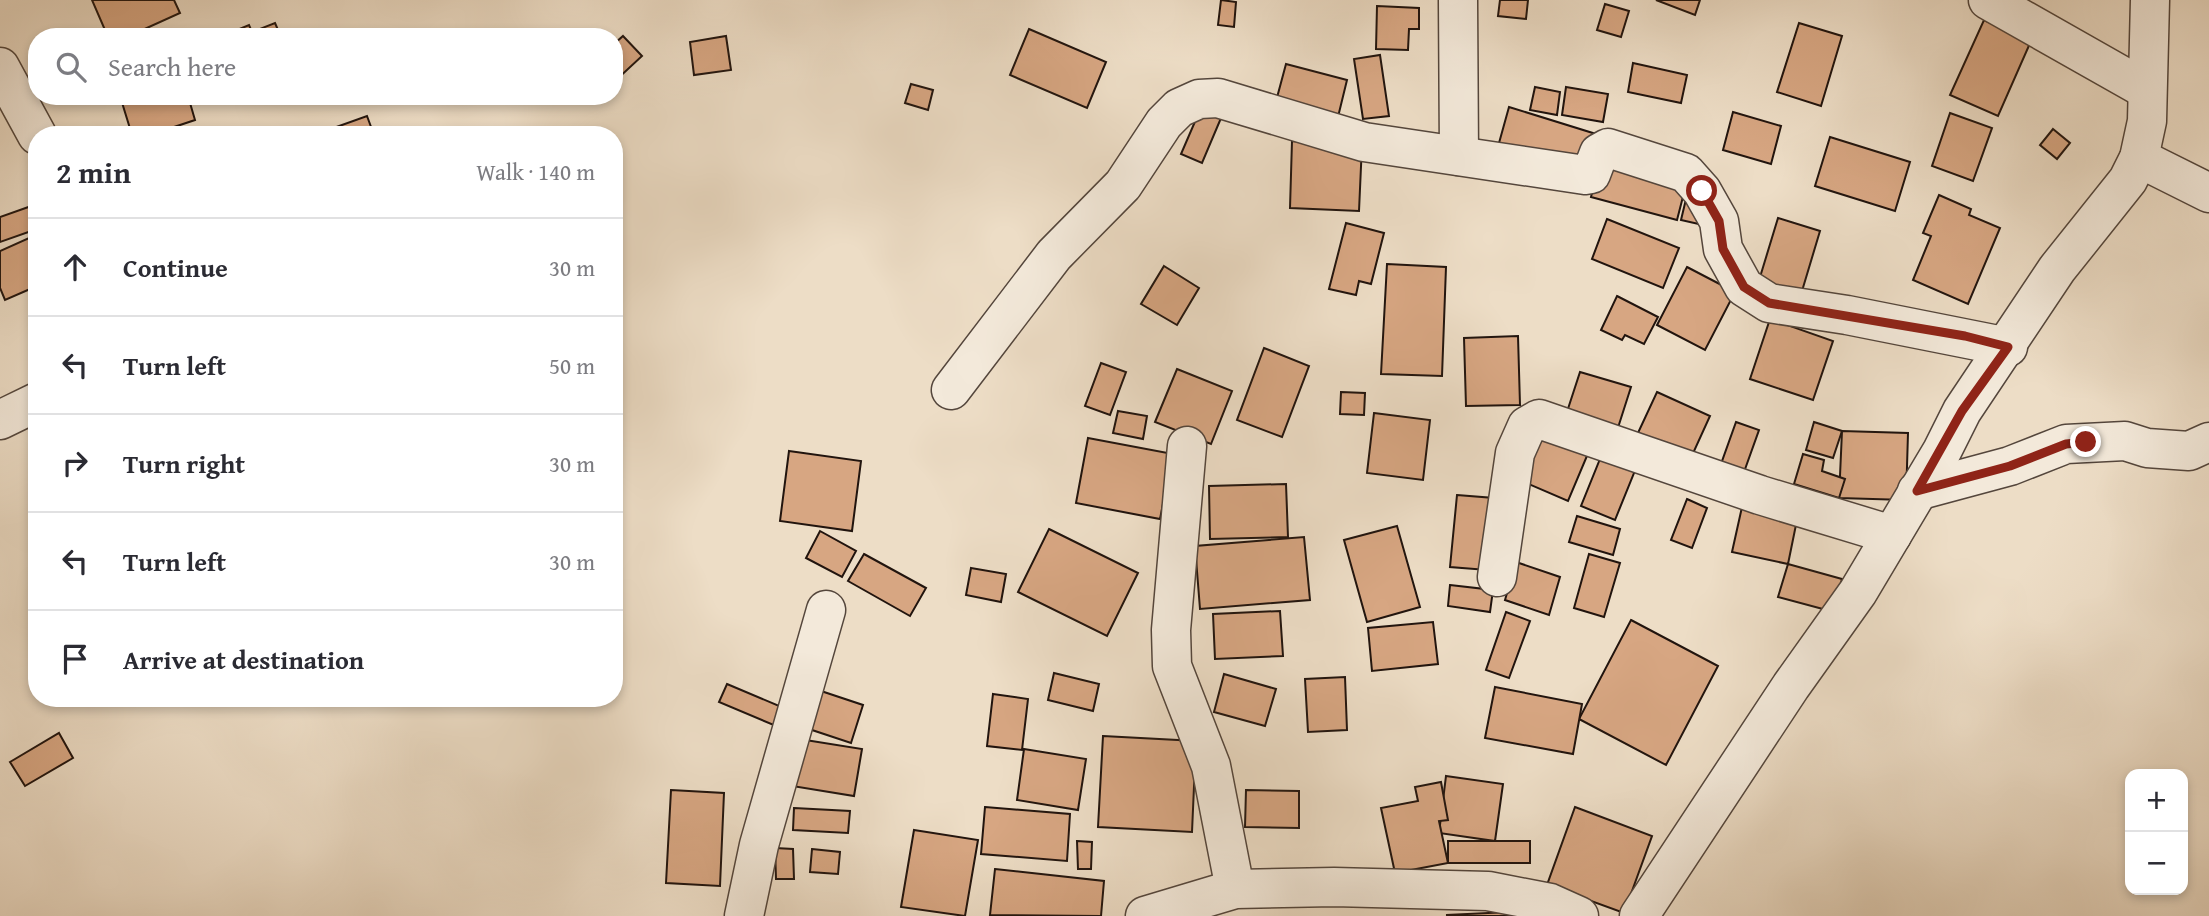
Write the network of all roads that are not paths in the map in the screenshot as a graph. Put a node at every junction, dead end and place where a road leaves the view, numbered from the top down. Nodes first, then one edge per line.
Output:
1 (1458, 0) edge
2 (1988, 0) edge
3 (2150, 0) edge
4 (0, 66) edge
5 (2147, 90) junction
6 (32, 126) edge
7 (1458, 156) junction
8 (2139, 158) junction
9 (2209, 193) edge
10 (2008, 347) junction
11 (951, 390) dead end
12 (28, 406) edge
13 (0, 420) edge
14 (2209, 442) edge
15 (1187, 446) dead end
16 (1917, 491) junction
17 (1892, 535) junction
18 (1497, 577) dead end
19 (825, 610) dead end
20 (1235, 889) junction
21 (1335, 902) edge
22 (744, 916) edge
23 (1144, 916) edge
24 (1578, 916) edge
25 (1639, 916) edge

1 - 7 street
2 - 5 street
3 - 5 street
4 - 6 street
5 - 8 street
7 - 10 street
7 - 11 street
8 - 9 street
8 - 10 street
10 - 16 street
12 - 13 street
14 - 16 street
15 - 20 street
16 - 17 street
17 - 18 street
17 - 25 street
19 - 22 street
20 - 21 street
20 - 23 street
21 - 24 street

